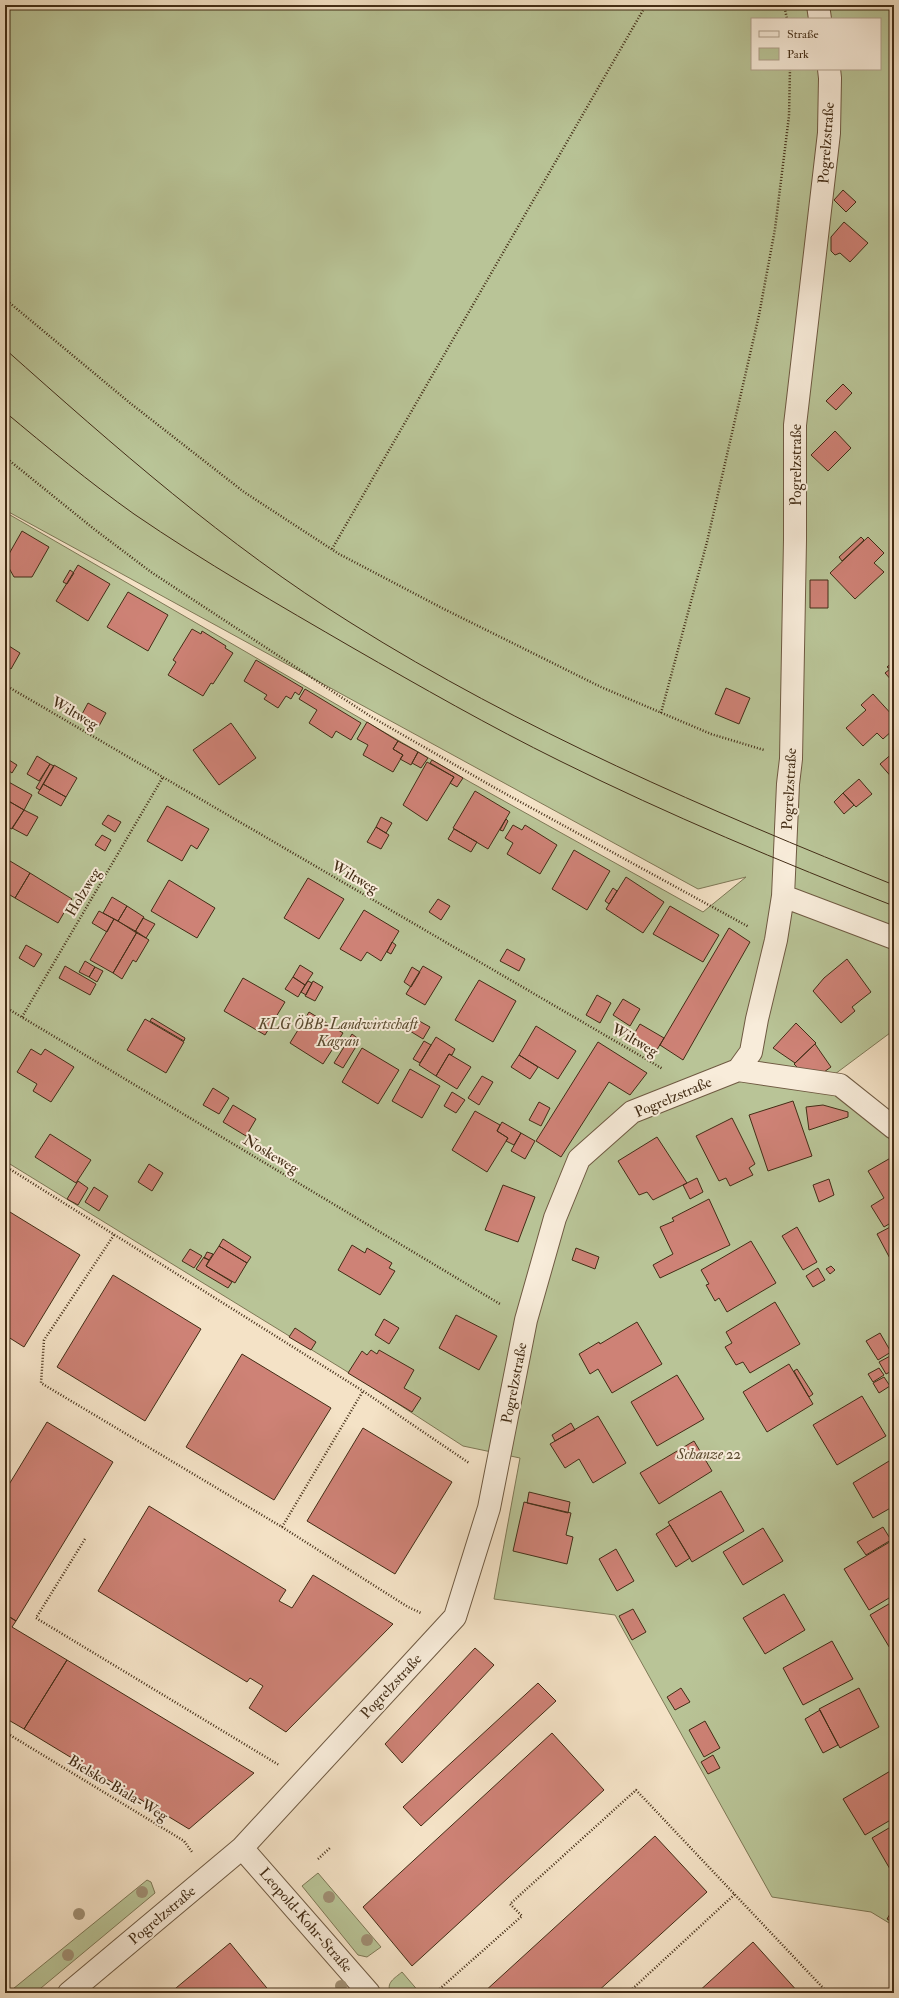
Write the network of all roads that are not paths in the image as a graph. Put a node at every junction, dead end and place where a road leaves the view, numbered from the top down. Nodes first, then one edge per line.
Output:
1 (818, 5) edge
2 (820, 18) edge
3 (829, 70) edge
4 (783, 896) junction
5 (894, 938) edge
6 (738, 1070) junction
7 (894, 1128) edge
8 (242, 1848) junction
9 (69, 1993) edge
10 (369, 1993) edge

1 - 2 street
3 - 4 street, Pogrelzstraße
4 - 5 street
4 - 6 street, Pogrelzstraße
6 - 7 street
6 - 8 street, Pogrelzstraße
8 - 9 street, Pogrelzstraße
8 - 10 street, Leopold-Kohr-Straße

